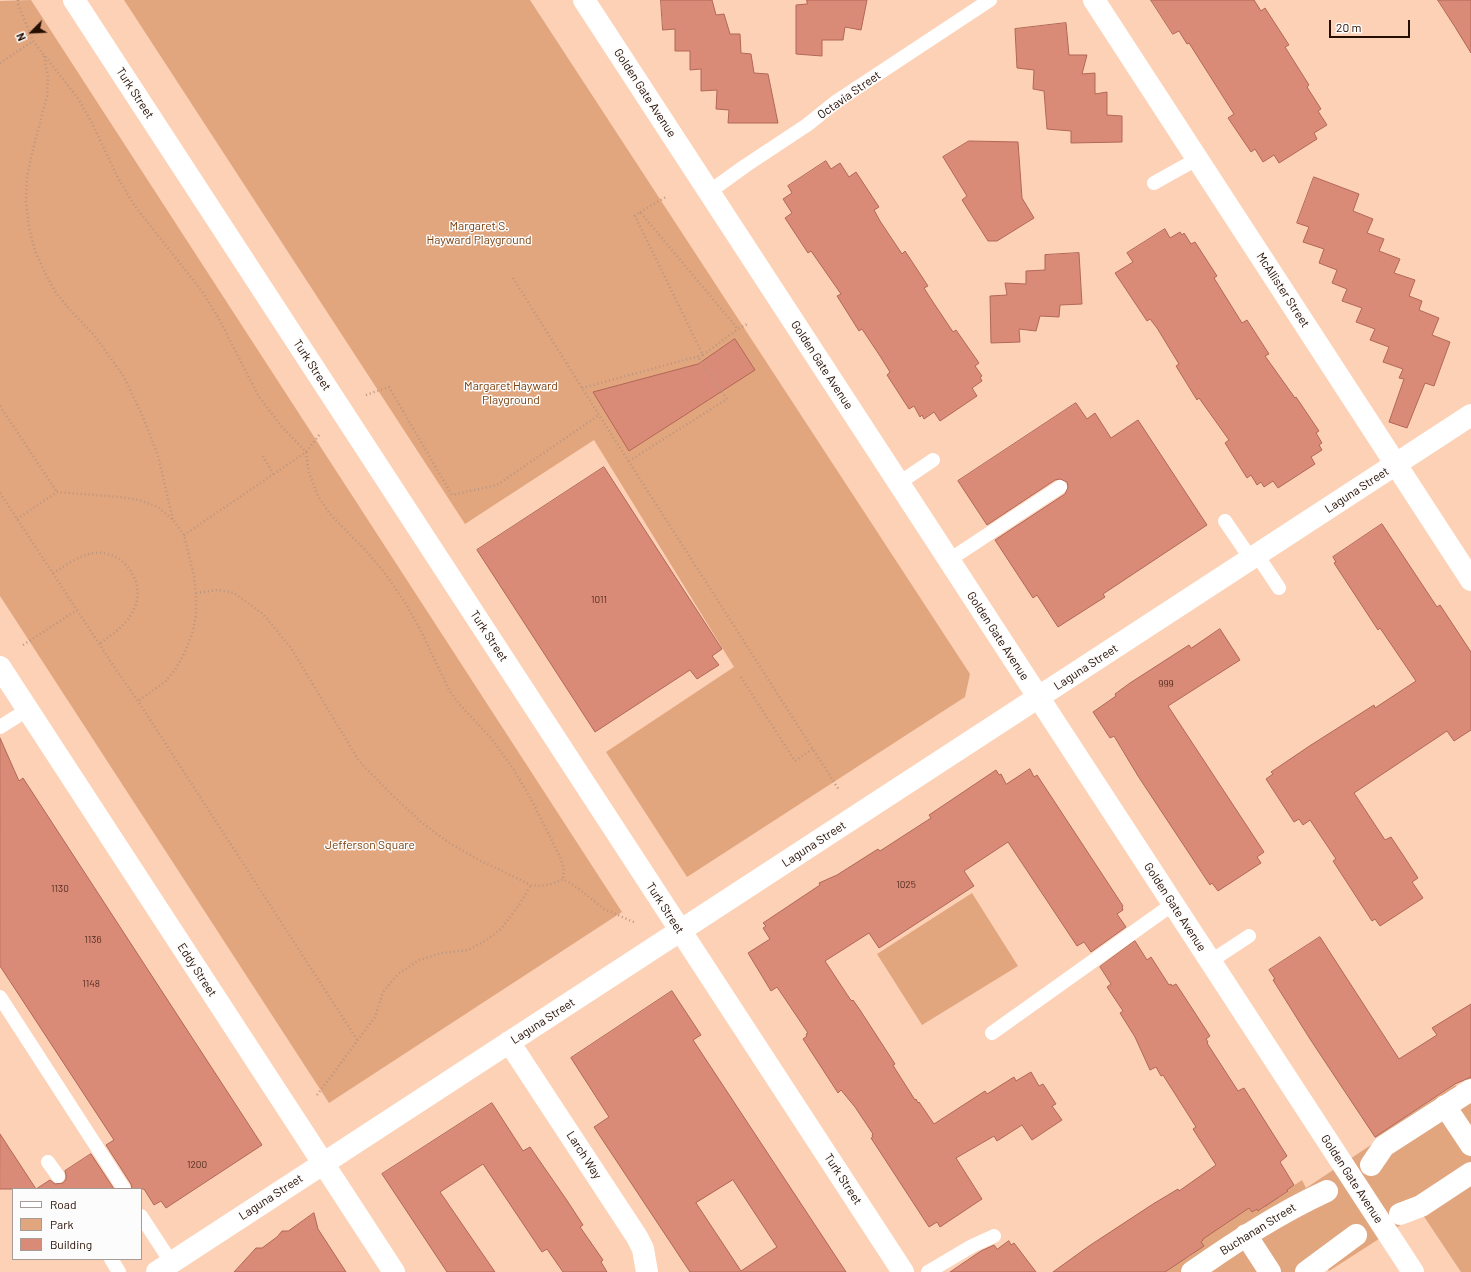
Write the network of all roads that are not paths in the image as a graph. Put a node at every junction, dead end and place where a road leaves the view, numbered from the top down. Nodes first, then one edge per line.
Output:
1 (74, 0) edge
2 (584, 0) edge
3 (990, 0) edge
4 (1094, 0) edge
5 (1197, 159) junction
6 (1154, 183) dead end
7 (709, 192) junction
8 (1471, 415) edge
9 (933, 460) dead end
10 (1396, 464) junction
11 (898, 483) junction
12 (1060, 487) dead end
13 (1226, 521) dead end
14 (1254, 557) junction
15 (949, 560) junction
16 (1471, 580) edge
17 (1279, 588) dead end
18 (0, 667) edge
19 (1039, 697) junction
20 (27, 710) junction
21 (0, 728) edge
22 (1173, 904) junction
23 (680, 931) junction
24 (1249, 936) dead end
25 (1211, 962) junction
26 (0, 997) edge
27 (992, 1033) dead end
28 (509, 1042) junction
29 (1471, 1090) edge
30 (1445, 1106) junction
31 (1471, 1145) edge
32 (48, 1162) dead end
33 (323, 1164) junction
34 (1371, 1165) dead end
35 (1471, 1173) edge
36 (58, 1176) dead end
37 (123, 1188) edge
38 (1326, 1191) dead end
39 (1400, 1214) dead end
40 (142, 1218) edge
41 (1246, 1235) junction
42 (1356, 1235) dead end
43 (994, 1236) dead end
44 (112, 1260) edge
45 (164, 1267) edge
46 (119, 1272) edge
47 (394, 1272) edge
48 (647, 1272) edge
49 (903, 1272) edge
50 (928, 1272) edge
51 (1192, 1272) edge
52 (1270, 1272) edge
53 (1306, 1272) edge
54 (1413, 1272) edge

1 - 23 street, Turk Street
2 - 7 street, Golden Gate Avenue
3 - 7 lane, Octavia Street
4 - 5 street, McAllister Street
5 - 6 lane
5 - 10 street, McAllister Street
7 - 11 street, Golden Gate Avenue
8 - 10 street, Laguna Street
9 - 11 lane
10 - 14 street, Laguna Street
10 - 16 street, McAllister Street
11 - 15 street, Golden Gate Avenue
12 - 15 lane
13 - 14 lane
14 - 17 lane
14 - 19 street, Laguna Street
15 - 19 street, Golden Gate Avenue
18 - 20 street, Eddy Street
19 - 22 street, Golden Gate Avenue
19 - 23 street, Laguna Street
20 - 21 lane
20 - 33 street, Eddy Street
22 - 25 street, Golden Gate Avenue
22 - 27 lane
23 - 28 street, Laguna Street
23 - 49 street, Turk Street
24 - 25 lane
25 - 54 street, Golden Gate Avenue
26 - 37 lane
28 - 33 street, Laguna Street
28 - 48 street, Larch Way
29 - 30 street
30 - 31 street
30 - 34 street
32 - 36 lane
33 - 45 street, Laguna Street
33 - 47 street, Eddy Street
35 - 39 street
38 - 41 street, Buchanan Street
40 - 45 lane
41 - 51 street, Buchanan Street
41 - 52 street
42 - 53 street
43 - 50 lane
44 - 46 lane

